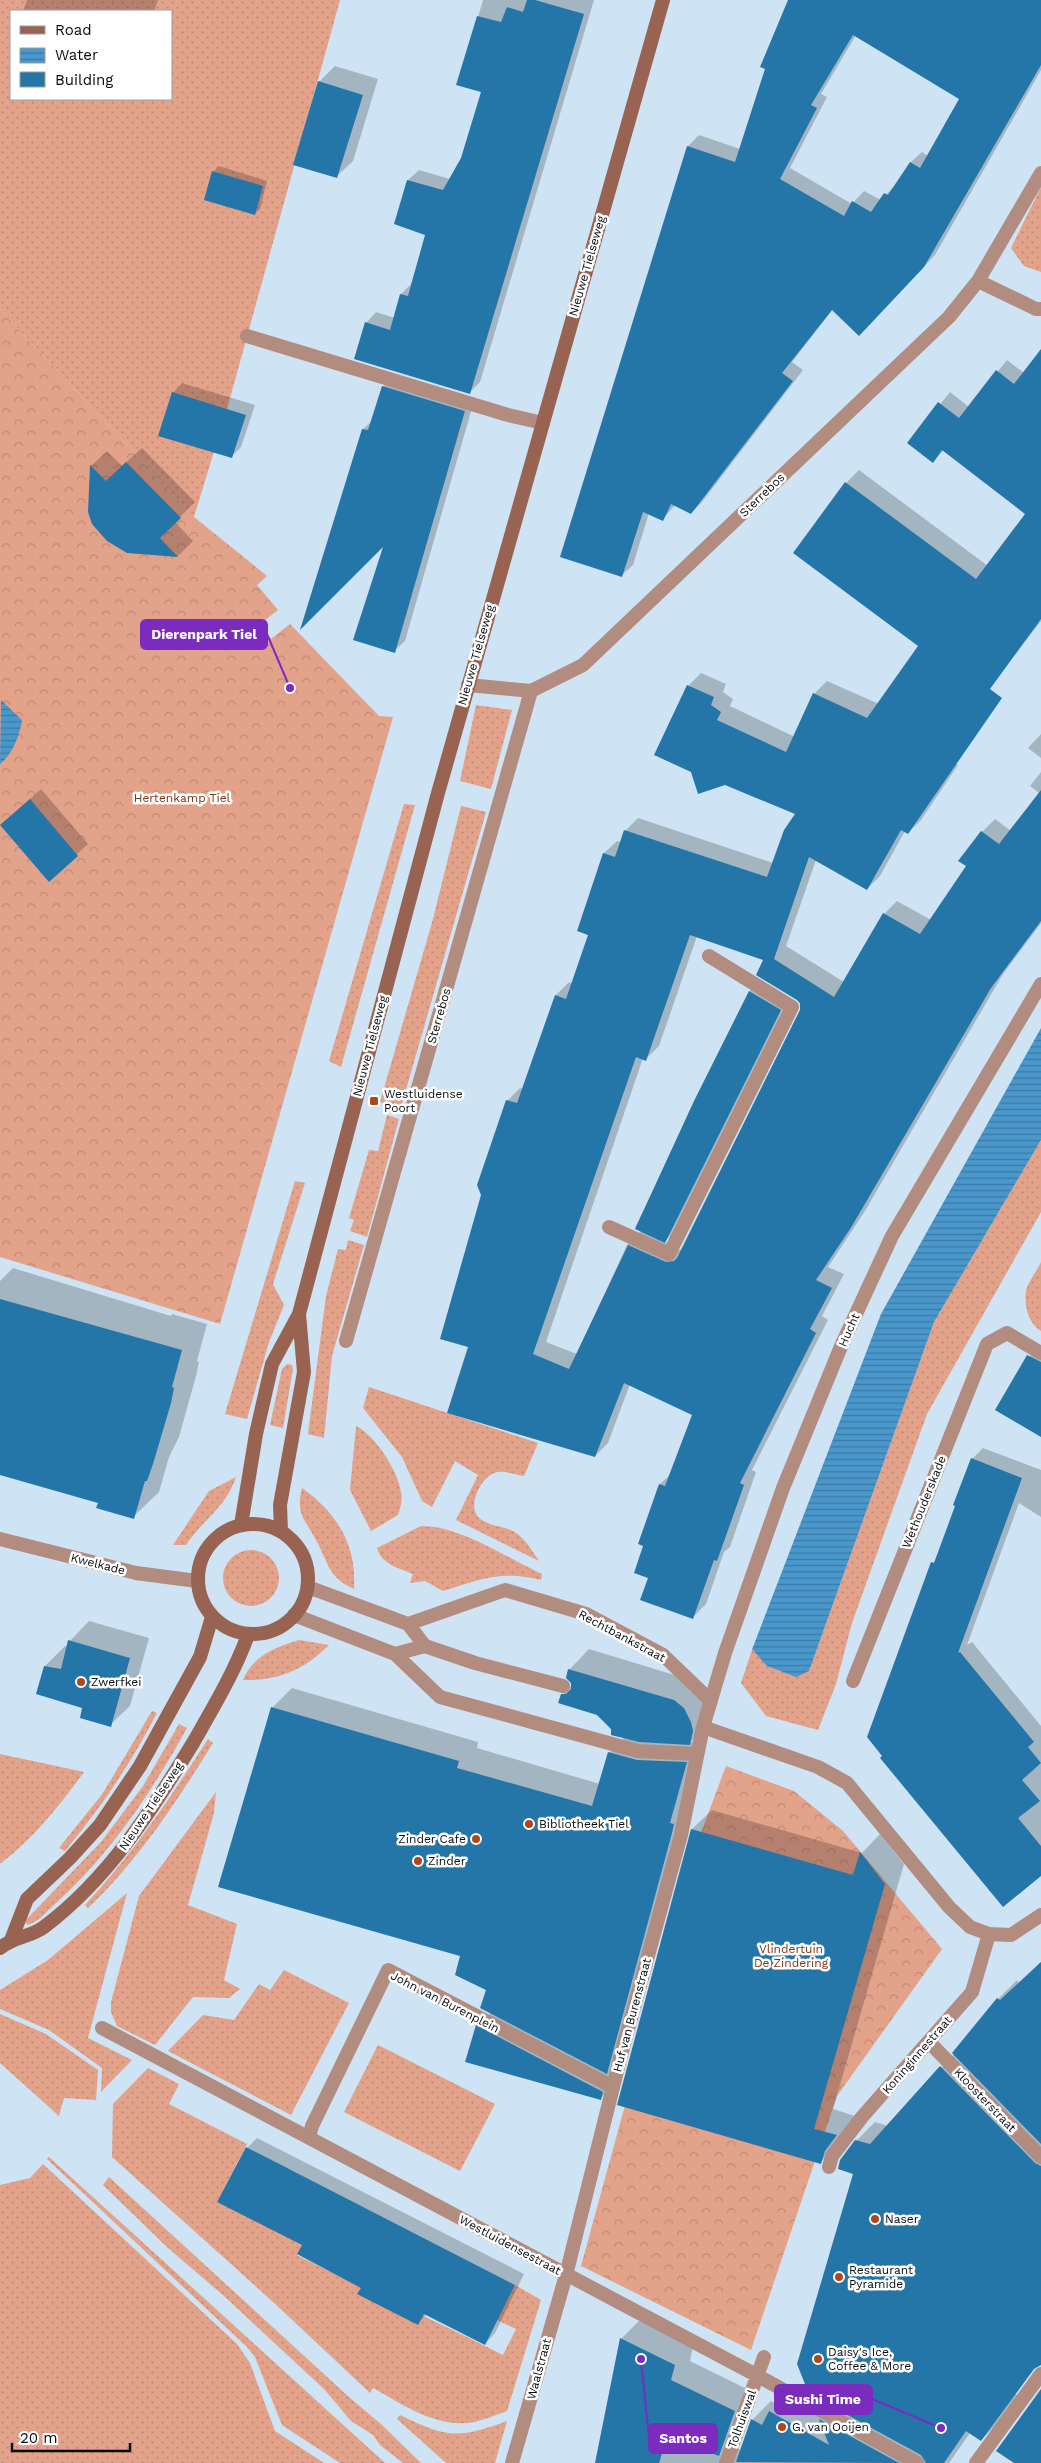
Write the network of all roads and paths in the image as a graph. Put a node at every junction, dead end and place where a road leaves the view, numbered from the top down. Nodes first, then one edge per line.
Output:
1 (663, 0) edge
2 (1041, 173) edge
3 (978, 281) junction
4 (1041, 309) edge
5 (246, 336) dead end
6 (542, 424) junction
7 (468, 685) junction
8 (532, 691) junction
9 (709, 956) dead end
10 (1041, 984) edge
11 (609, 1228) dead end
12 (299, 1314) junction
13 (346, 1341) dead end
14 (1041, 1353) edge
15 (241, 1525) junction
16 (281, 1531) junction
17 (0, 1539) edge
18 (197, 1581) junction
19 (308, 1587) junction
20 (294, 1615) junction
21 (212, 1617) junction
22 (408, 1624) junction
23 (248, 1635) junction
24 (425, 1646) junction
25 (395, 1654) junction
26 (853, 1681) dead end
27 (563, 1686) dead end
28 (711, 1701) junction
29 (703, 1727) junction
30 (696, 1754) junction
31 (1041, 1915) edge
32 (989, 1934) junction
33 (5, 1944) edge
34 (102, 2028) dead end
35 (929, 2042) junction
36 (613, 2087) junction
37 (309, 2137) junction
38 (1041, 2157) edge
39 (829, 2167) dead end
40 (566, 2275) junction
41 (764, 2357) dead end
42 (1041, 2374) edge
43 (758, 2376) junction
44 (512, 2463) edge
45 (726, 2463) edge
46 (917, 2463) edge
47 (976, 2463) edge

1 - 6 main road, Nieuwe Tielseweg
2 - 3 street, Sterrebos
3 - 4 street
3 - 8 street, Sterrebos
5 - 6 street
6 - 7 main road, Nieuwe Tielseweg
7 - 8 street
7 - 12 main road, Nieuwe Tielseweg
8 - 13 street, Sterrebos
9 - 11 street
10 - 28 street, Hucht
12 - 15 main road, Nieuwe Tielseweg
12 - 16 main road, Nieuwe Tielseweg
14 - 26 street, Wethouderskade
15 - 16 main road
15 - 18 main road
16 - 19 main road
17 - 18 street, Kwelkade
18 - 21 main road
19 - 20 main road
19 - 22 street
20 - 23 main road
20 - 25 street
21 - 23 main road
21 - 33 main road, Nieuwe Tielseweg
22 - 24 street
22 - 28 street, Rechtbankstraat
23 - 33 main road, Nieuwe Tielseweg
24 - 25 street
24 - 27 street
25 - 30 street
28 - 29 street
29 - 30 street
29 - 32 street
30 - 36 street, Huf van Burenstraat
31 - 32 street
32 - 35 street, Koninginnestraat
34 - 37 street, Westluidensestraat
35 - 38 street, Kloosterstraat
35 - 39 street, Koninginnestraat
36 - 37 street, John van Burenplein
36 - 40 street, Huf van Burenstraat
37 - 40 street, Westluidensestraat
40 - 43 street, Westluidensestraat
40 - 44 street, Waalstraat
41 - 43 street
42 - 47 street
43 - 45 street, Tolhuiswal
43 - 46 street, Westluidensestraat

